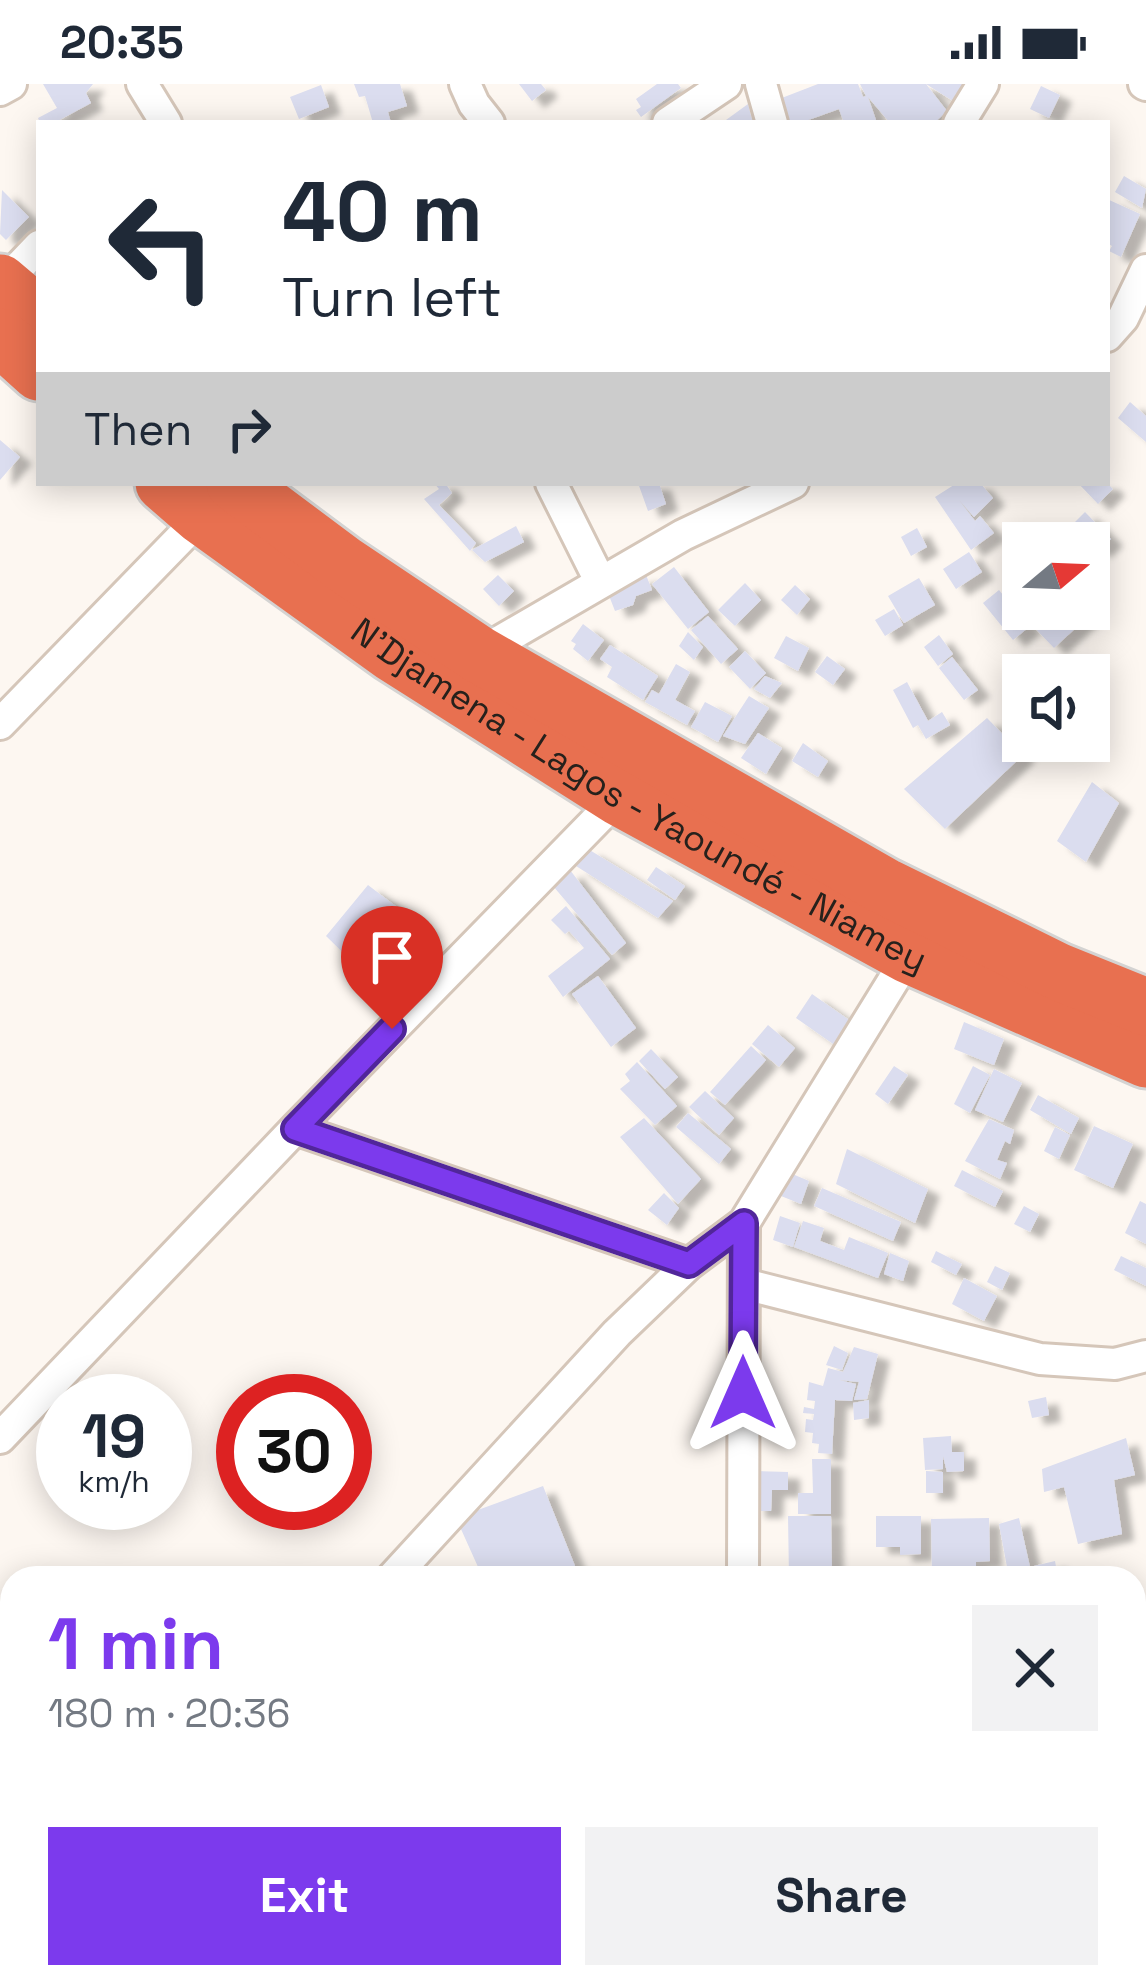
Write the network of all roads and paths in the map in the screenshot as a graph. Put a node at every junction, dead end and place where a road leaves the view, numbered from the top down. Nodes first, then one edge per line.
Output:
1 (11, 84) edge
2 (142, 84) edge
3 (465, 84) edge
4 (726, 84) edge
5 (761, 84) edge
6 (983, 84) edge
7 (0, 90) edge
8 (161, 120) edge
9 (486, 120) edge
10 (672, 120) edge
11 (771, 120) edge
12 (961, 120) edge
13 (1146, 270) edge
14 (16, 294) edge
15 (1110, 333) edge
16 (36, 362) edge
17 (552, 486) edge
18 (780, 486) edge
19 (209, 491) edge
20 (740, 495) edge
21 (600, 581) junction
22 (478, 653) junction
23 (0, 724) edge
24 (619, 797) junction
25 (909, 956) junction
26 (1146, 1007) edge
27 (1146, 1059) edge
28 (295, 1129) junction
29 (744, 1223) junction
30 (689, 1264) junction
31 (744, 1284) junction
32 (1146, 1356) edge
33 (0, 1438) edge
34 (403, 1566) edge
35 (743, 1566) edge

1 - 7 street
2 - 8 street
3 - 9 street
4 - 10 street
5 - 11 street
6 - 12 street
13 - 15 street
14 - 16 highway
17 - 21 street
18 - 20 street
19 - 22 highway, N'Djamena - Lagos - Yaoundé - Niamey
19 - 23 street
19 - 24 highway, N'Djamena - Lagos - Yaoundé - Niamey
20 - 21 street
21 - 22 street
22 - 26 highway, N'Djamena - Lagos - Yaoundé - Niamey
24 - 25 highway, N'Djamena - Lagos - Yaoundé - Niamey
24 - 28 street
25 - 27 highway, N'Djamena - Lagos - Yaoundé - Niamey
25 - 29 street
28 - 30 street
28 - 33 street
29 - 30 street
29 - 31 street
30 - 34 street
31 - 32 street
31 - 35 street

